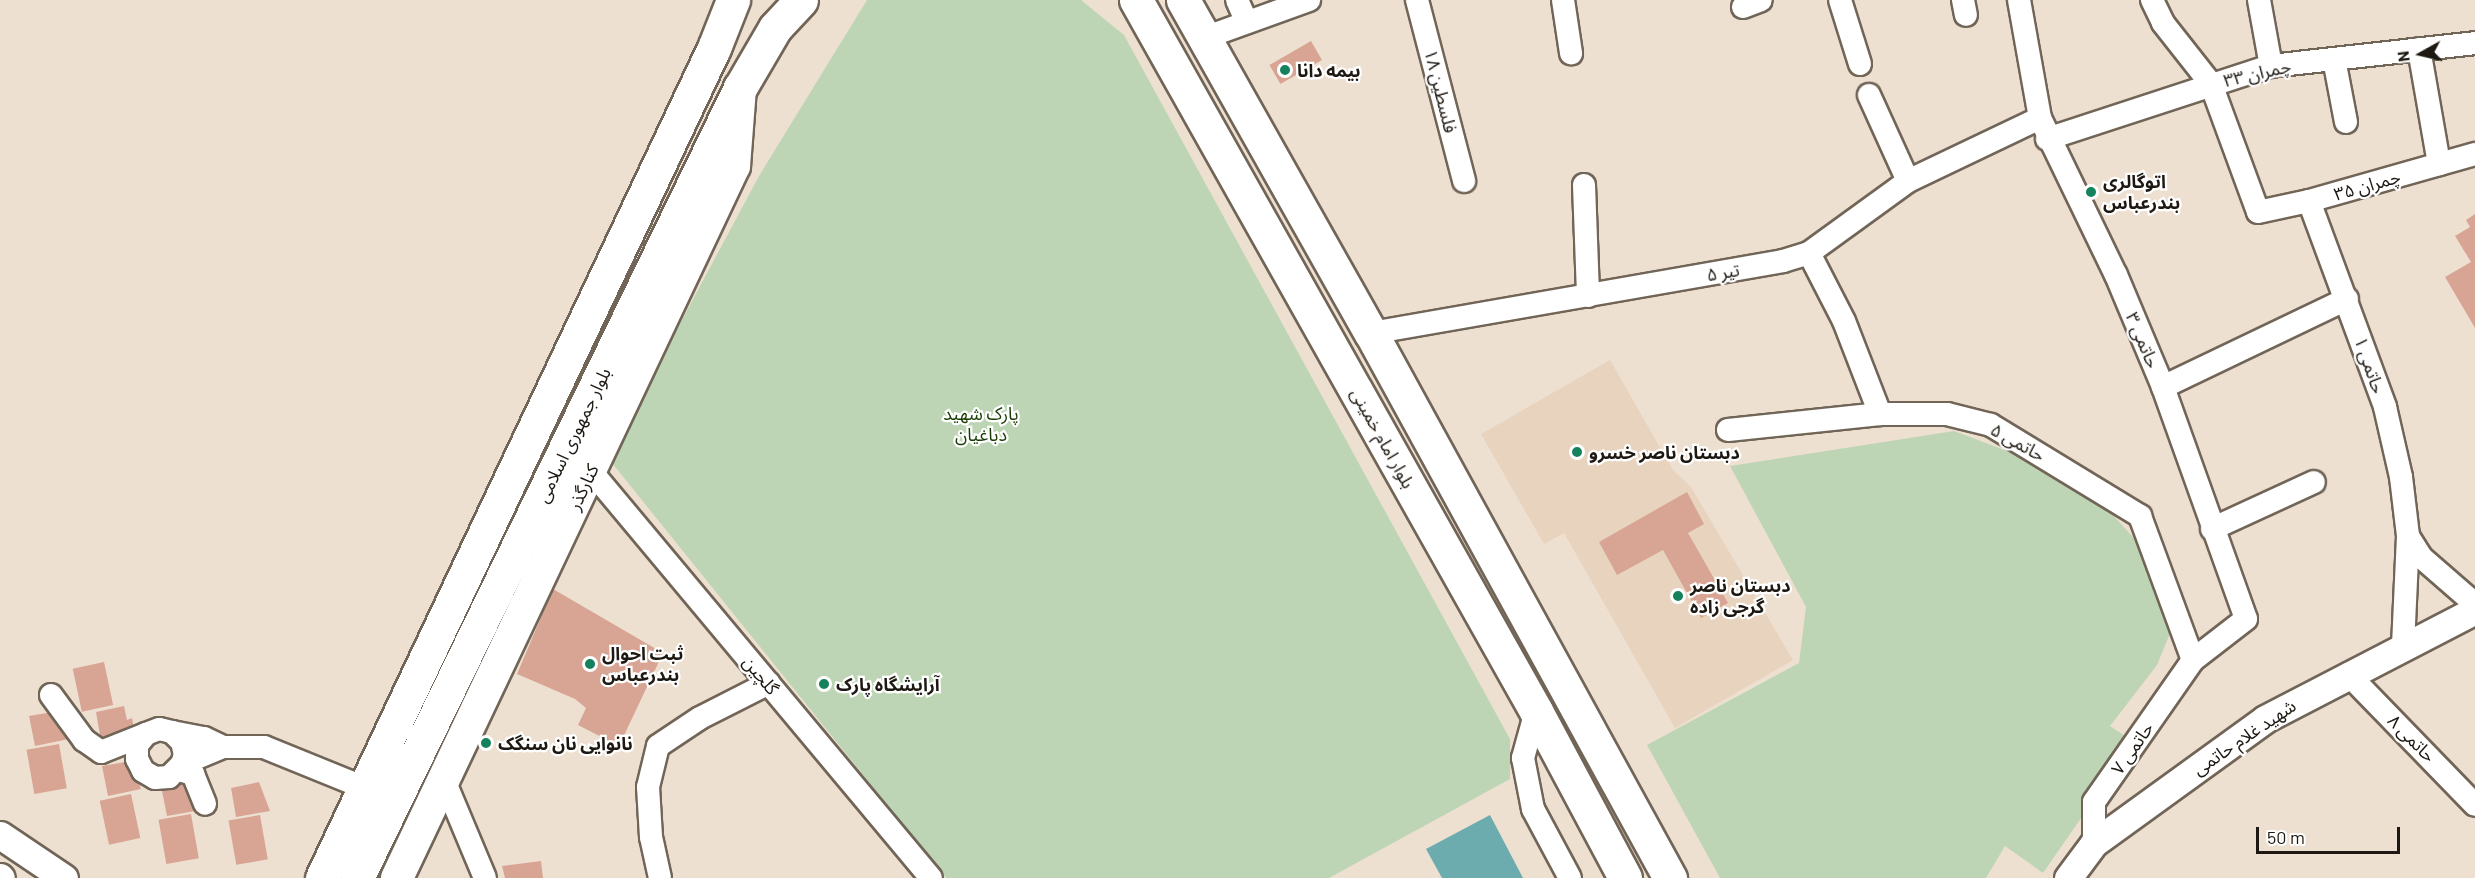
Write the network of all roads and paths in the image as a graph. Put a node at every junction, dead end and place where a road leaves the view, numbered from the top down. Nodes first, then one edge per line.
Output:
1 (733, 0) edge
2 (801, 0) edge
3 (1136, 0) edge
4 (1183, 0) edge
5 (1237, 0) edge
6 (1309, 0) edge
7 (1417, 0) edge
8 (1563, 0) edge
9 (1840, 0) edge
10 (2019, 0) edge
11 (2151, 0) edge
12 (2259, 0) edge
13 (781, 14) edge
14 (1247, 22) junction
15 (1204, 38) junction
16 (2475, 43) edge
17 (2419, 49) junction
18 (1571, 52) dead end
19 (2334, 59) junction
20 (1860, 64) dead end
21 (2271, 66) junction
22 (2211, 84) junction
23 (740, 88) junction
24 (1869, 95) dead end
25 (2346, 122) dead end
26 (2044, 128) junction
27 (2475, 154) edge
28 (2439, 164) junction
29 (1464, 181) dead end
30 (1908, 181) junction
31 (1584, 185) dead end
32 (2308, 201) junction
33 (1809, 253) junction
34 (1588, 296) junction
35 (2347, 299) junction
36 (1371, 333) junction
37 (2163, 387) junction
38 (1880, 414) junction
39 (1728, 430) dead end
40 (591, 471) junction
41 (2314, 482) dead end
42 (2212, 529) junction
43 (2408, 536) junction
44 (2475, 603) edge
45 (2475, 610) edge
46 (2403, 648) junction
47 (2193, 660) junction
48 (2348, 674) junction
49 (769, 683) junction
50 (51, 695) dead end
51 (1536, 711) junction
52 (172, 732) junction
53 (146, 734) junction
54 (223, 747) junction
55 (181, 767) junction
56 (444, 780) junction
57 (365, 788) junction
58 (205, 804) dead end
59 (2475, 805) edge
60 (383, 826) junction
61 (0, 835) edge
62 (2094, 843) junction
63 (64, 878) edge
64 (322, 878) edge
65 (357, 878) edge
66 (378, 878) edge
67 (397, 878) edge
68 (485, 878) edge
69 (660, 878) edge
70 (931, 878) edge
71 (1570, 878) edge
72 (1625, 878) edge
73 (1671, 878) edge
74 (2068, 878) edge

1 - 57 main road, بلوار جمهوری اسلامی
2 - 13 main road, بلوار جمهوری اسلامی
3 - 51 main road, بلوار امام خمینی
4 - 15 main road
5 - 14 street
6 - 14 street
7 - 29 street, فلسطین ۱۸
8 - 18 street
9 - 20 street
10 - 26 street, حاتمی ۳
11 - 22 street
12 - 21 street
13 - 23 main road, بلوار جمهوری اسلامی
14 - 15 street
15 - 36 main road
16 - 17 street, چمران ۳۳
17 - 19 street, چمران ۳۳
17 - 28 street
19 - 21 street, چمران ۳۳
19 - 25 street
21 - 22 street, چمران ۳۳
22 - 26 street, چمران ۳۳
22 - 32 street, چمران ۳۵
23 - 40 main road, کنارگذر
23 - 60 main road, بلوار جمهوری اسلامی
24 - 30 street
26 - 30 street, تیر ۵
26 - 37 street, حاتمی ۳
27 - 28 street, چمران ۳۵
28 - 32 street, چمران ۳۵
30 - 33 street, تیر ۵
31 - 34 street
32 - 35 street, حاتمی ۱
33 - 34 street, تیر ۵
33 - 38 street
34 - 36 street, تیر ۵
35 - 37 street
35 - 43 street, حاتمی ۱
36 - 73 main road
37 - 42 street, حاتمی ۳
38 - 39 street, حاتمی ۵
38 - 47 street, حاتمی ۵
40 - 49 street, گلچین
40 - 56 main road, کنارگذر
41 - 42 street
42 - 47 street, حاتمی ۳
43 - 44 street, حاتمی ۱
43 - 46 street, حاتمی ۱
45 - 46 street, شهید غلام حاتمی
46 - 48 street, شهید غلام حاتمی
47 - 62 street, حاتمی ۷
48 - 59 street, حاتمی ۸
48 - 62 street, شهید غلام حاتمی
49 - 69 street
49 - 70 street, گلچین
50 - 53 street
51 - 71 street
51 - 72 main road, بلوار امام خمینی
52 - 53 street
52 - 54 street
52 - 55 street
53 - 55 street
54 - 55 street
54 - 57 street
55 - 58 street
56 - 67 main road, کنارگذر
56 - 68 street
57 - 64 main road, بلوار جمهوری اسلامی
60 - 65 main road, بلوار جمهوری اسلامی
60 - 66 main road
61 - 63 street
62 - 74 street, شهید غلام حاتمی

